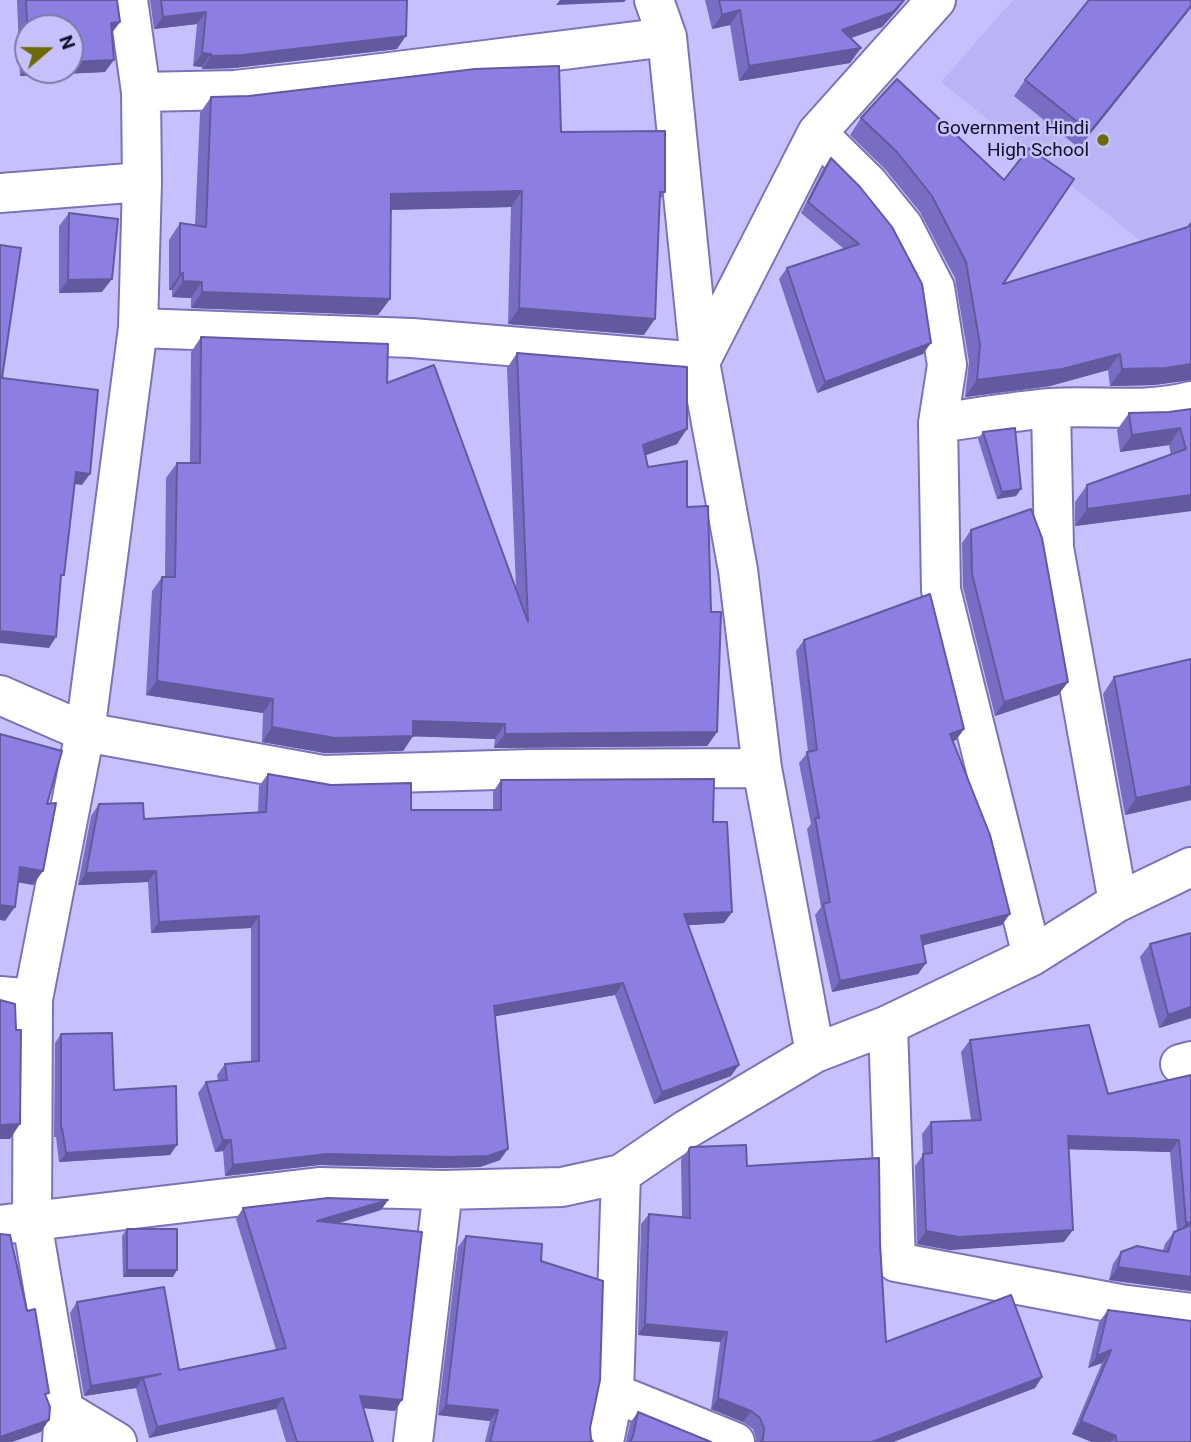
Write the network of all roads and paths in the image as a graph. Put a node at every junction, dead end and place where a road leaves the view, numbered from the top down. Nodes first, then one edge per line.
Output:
1 (128, 0) edge
2 (654, 0) edge
3 (936, 0) edge
4 (667, 37) junction
5 (141, 92) junction
6 (817, 133) junction
7 (142, 182) junction
8 (0, 192) edge
9 (138, 328) junction
10 (699, 362) junction
11 (1191, 401) edge
12 (1051, 408) junction
13 (938, 423) junction
14 (0, 695) edge
15 (85, 732) junction
16 (762, 768) junction
17 (1191, 867) edge
18 (1118, 902) junction
19 (1032, 956) junction
20 (16, 998) edge
21 (888, 1025) junction
22 (815, 1052) junction
23 (621, 1174) junction
24 (443, 1190) junction
25 (16, 1223) edge
26 (1191, 1313) edge
27 (614, 1393) junction
28 (63, 1426) edge
29 (723, 1440) edge
30 (117, 1442) edge
31 (413, 1442) edge
32 (604, 1442) edge

1 - 5 street
2 - 4 street
3 - 6 street
4 - 5 street
4 - 10 street
5 - 7 street
6 - 10 street
6 - 13 street
7 - 8 street
7 - 9 street
9 - 10 street
9 - 15 street
10 - 16 street
11 - 12 street
12 - 13 street
12 - 18 street
13 - 19 street
14 - 15 street
15 - 16 street
15 - 20 street
16 - 22 street
17 - 18 street
18 - 19 street
19 - 21 street
20 - 25 street
21 - 22 street
21 - 26 street
22 - 23 street
23 - 24 street
23 - 27 street
24 - 25 street
24 - 31 street
25 - 28 street
27 - 29 street
27 - 32 street
28 - 30 street

